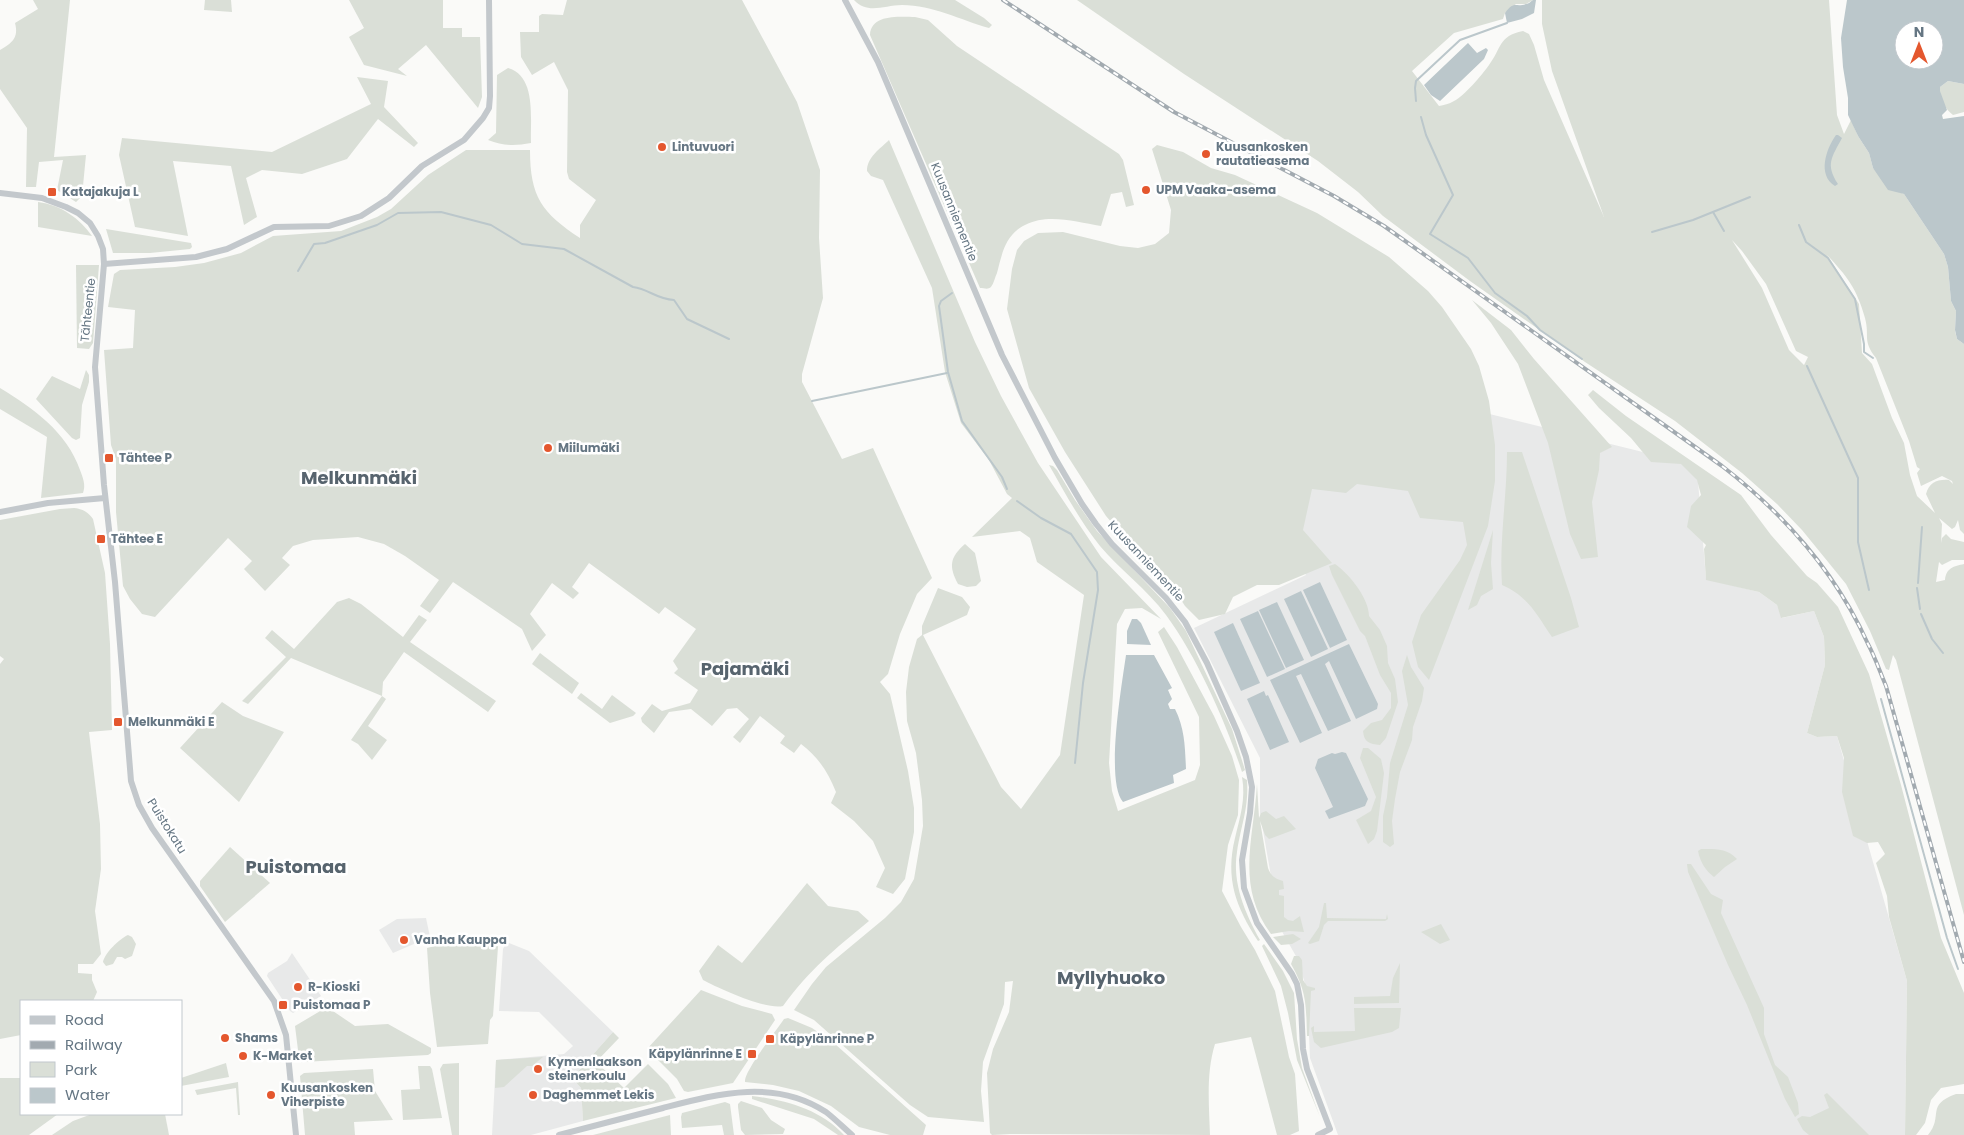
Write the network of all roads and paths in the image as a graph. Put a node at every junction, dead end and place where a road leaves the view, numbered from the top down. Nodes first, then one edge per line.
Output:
1 (489, 0) edge
2 (845, 0) edge
3 (0, 194) edge
4 (104, 264) junction
5 (105, 498) junction
6 (0, 512) edge
7 (296, 1135) edge
8 (559, 1135) edge
9 (852, 1135) edge
10 (1318, 1135) edge

1 - 4 street
2 - 10 street, Kuusanniementie
3 - 4 street, Tähteentie
4 - 5 street, Tähteentie
5 - 6 street
5 - 7 street, Puistokatu
8 - 9 street

